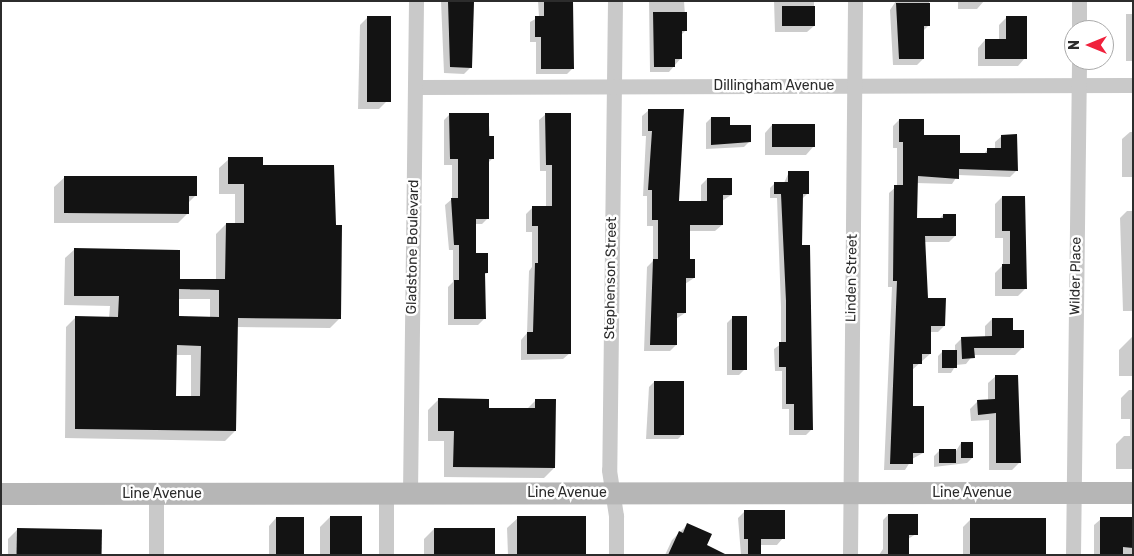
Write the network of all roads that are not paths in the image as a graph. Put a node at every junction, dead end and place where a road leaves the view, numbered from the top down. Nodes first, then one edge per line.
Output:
1 (416, 1) edge
2 (615, 1) edge
3 (855, 1) edge
4 (1079, 1) edge
5 (1079, 20) edge
6 (1078, 70) edge
7 (1078, 85) junction
8 (1133, 85) edge
9 (614, 86) junction
10 (855, 86) junction
11 (416, 87) junction
12 (386, 493) junction
13 (410, 493) junction
14 (849, 493) junction
15 (1073, 493) junction
16 (1133, 493) edge
17 (1, 494) edge
18 (156, 494) junction
19 (612, 494) junction
20 (156, 555) edge
21 (386, 555) edge
22 (616, 555) edge
23 (850, 555) edge
24 (1073, 555) edge

1 - 11 street, Gladstone Boulevard
2 - 9 street, Stephenson Street
3 - 10 street, Linden Street
4 - 5 street
6 - 7 street, Wilder Place
7 - 8 street, Dillingham Avenue
7 - 10 street, Dillingham Avenue
7 - 15 street, Wilder Place
9 - 10 street, Dillingham Avenue
9 - 11 street, Dillingham Avenue
9 - 19 street, Stephenson Street
10 - 14 street, Linden Street
11 - 13 street, Gladstone Boulevard
12 - 13 main road, Line Avenue
12 - 18 main road, Line Avenue
12 - 21 street
13 - 19 main road, Line Avenue
14 - 15 main road, Line Avenue
14 - 19 main road, Line Avenue
14 - 23 street, Linden Street
15 - 16 main road, Line Avenue
15 - 24 street, Wilder Place
17 - 18 main road, Line Avenue
18 - 20 street
19 - 22 street, Stephenson Street

